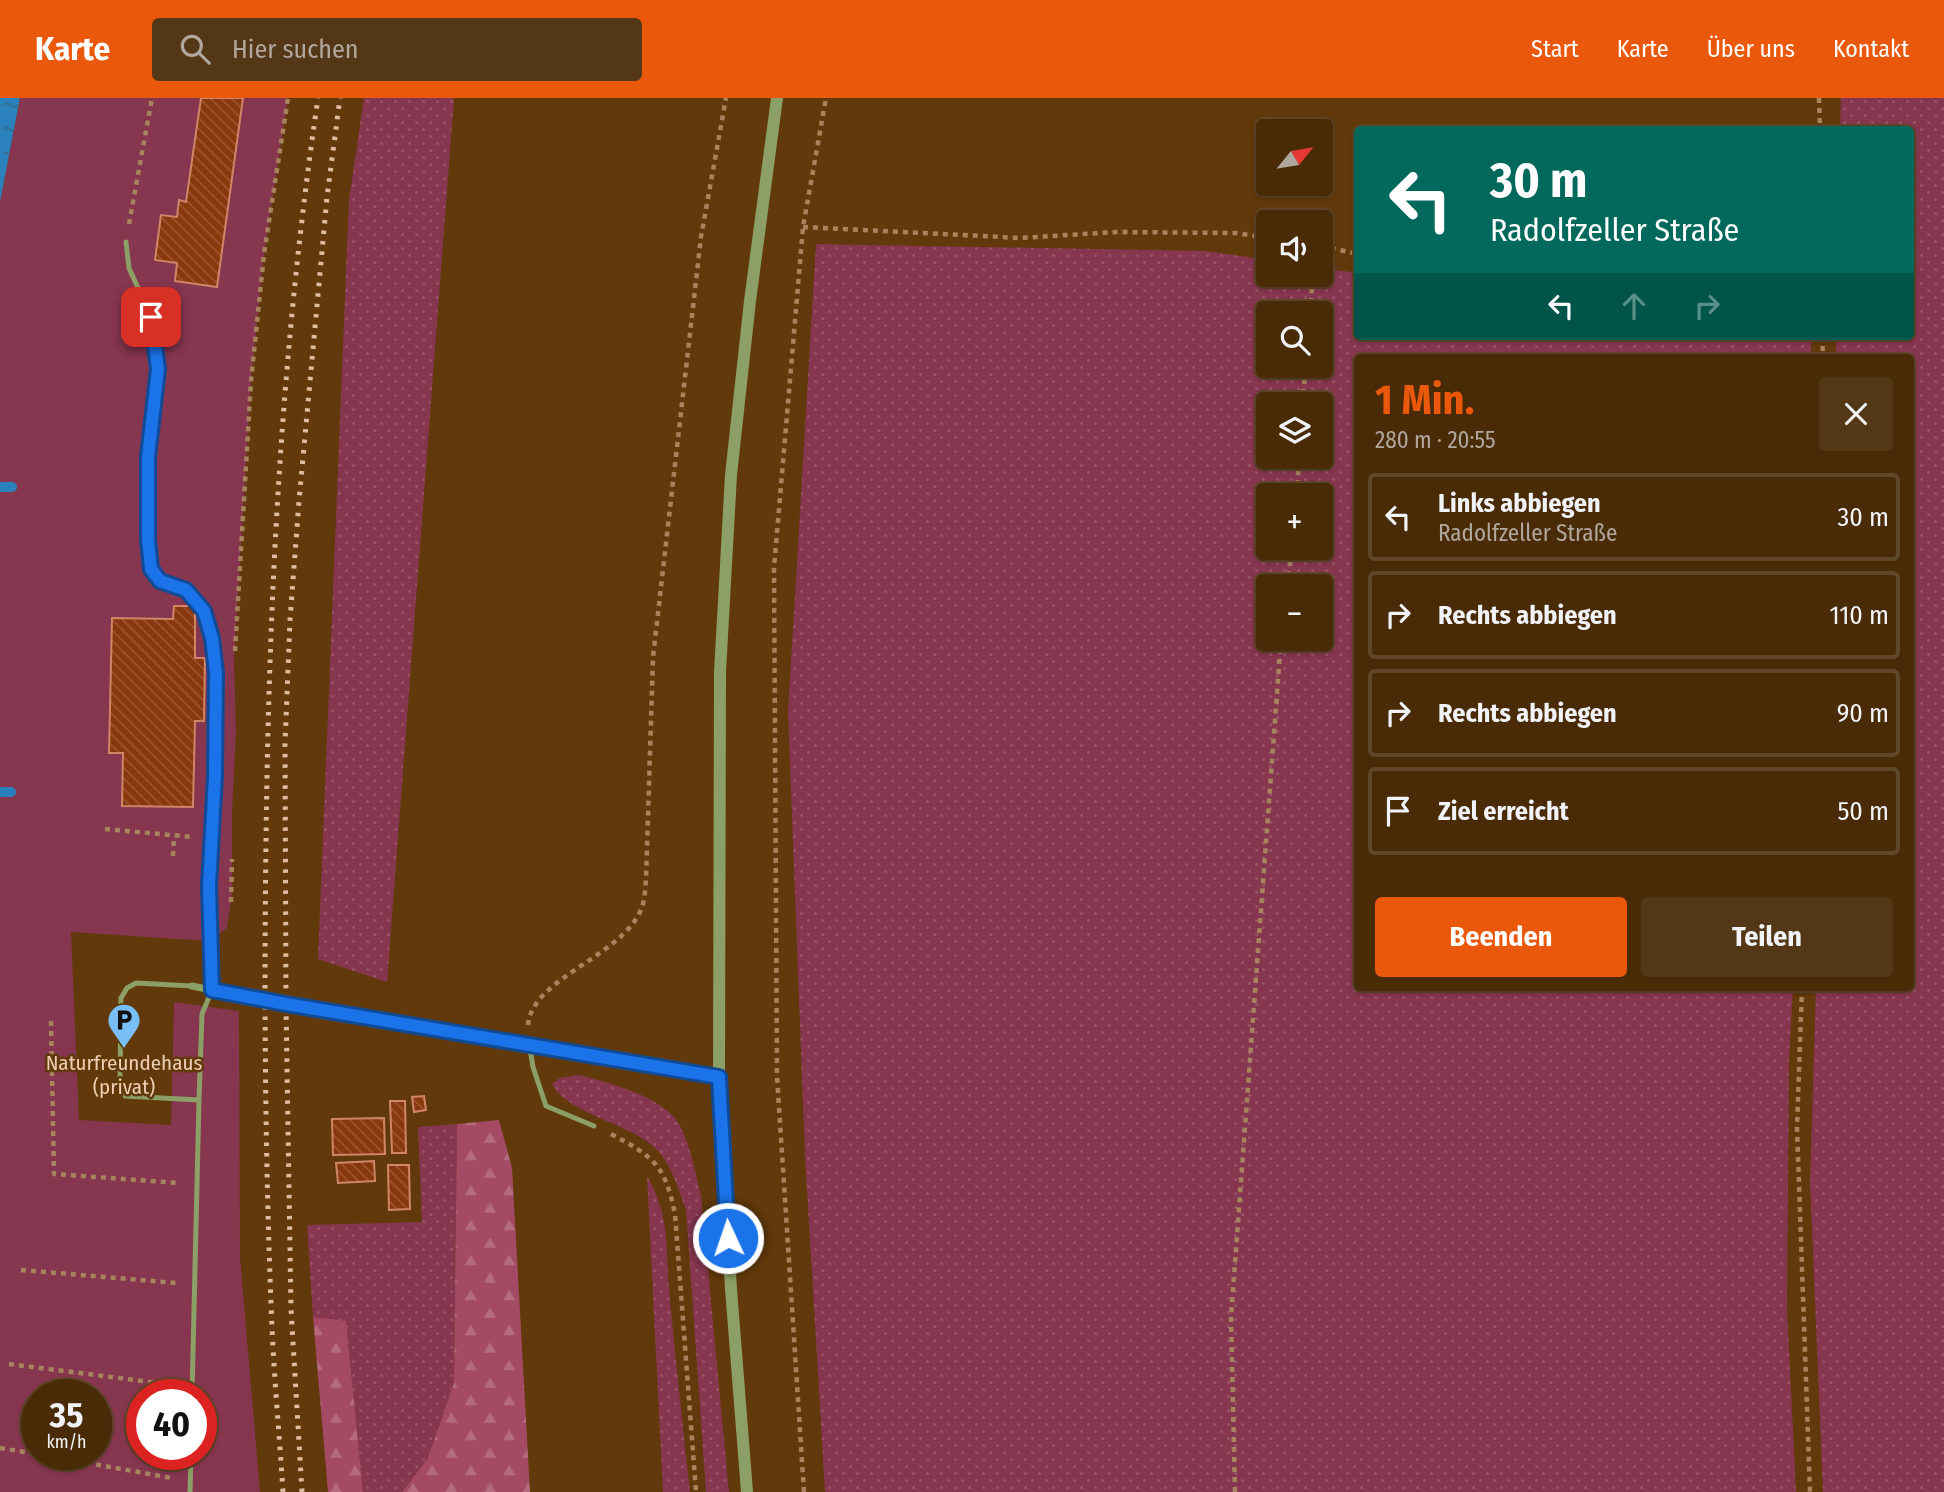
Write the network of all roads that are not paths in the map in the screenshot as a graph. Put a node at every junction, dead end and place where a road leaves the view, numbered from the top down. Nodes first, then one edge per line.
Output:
1 (777, 98) edge
2 (125, 242) road end
3 (192, 986) joint
4 (212, 990) junction
5 (529, 1044) junction
6 (719, 1077) junction
7 (199, 1100) junction
8 (594, 1126) road end
9 (192, 1379) edge
10 (190, 1470) edge
11 (190, 1492) edge
12 (747, 1492) edge

1 - 6 street
2 - 4 lane
3 - 4 street
3 - 7 lane
4 - 5 street
4 - 7 lane
5 - 6 street
5 - 8 lane
6 - 12 street
7 - 9 lane
10 - 11 lane

